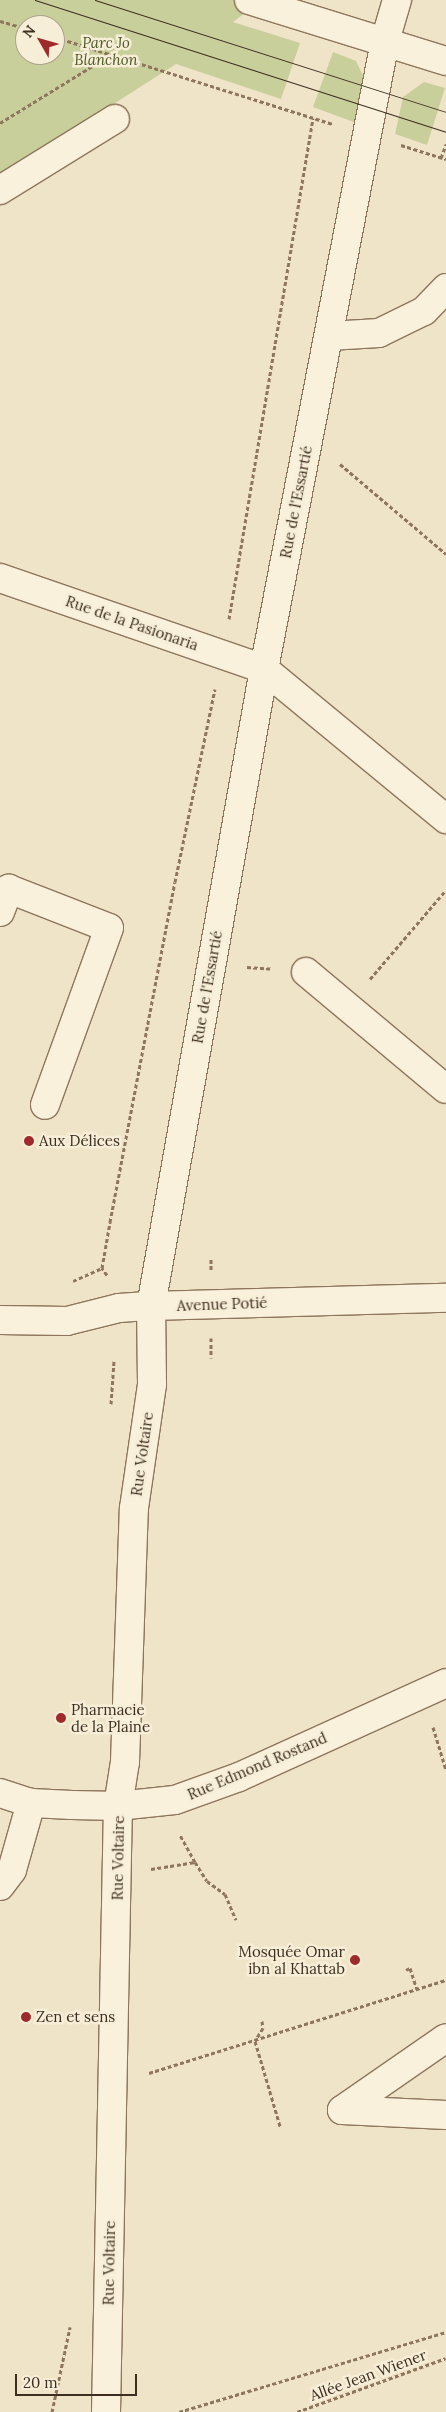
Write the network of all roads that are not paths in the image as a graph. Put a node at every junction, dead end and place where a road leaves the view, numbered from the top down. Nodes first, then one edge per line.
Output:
1 (250, 0) edge
2 (397, 0) edge
3 (385, 41) junction
4 (446, 62) edge
5 (115, 119) dead end
6 (0, 190) edge
7 (446, 288) edge
8 (329, 336) junction
9 (0, 578) edge
10 (264, 668) junction
11 (446, 819) edge
12 (0, 912) edge
13 (306, 972) road end
14 (446, 1089) edge
15 (46, 1105) dead end
16 (446, 1298) edge
17 (151, 1306) junction
18 (0, 1320) edge
19 (435, 1688) edge
20 (0, 1793) edge
21 (31, 1803) junction
22 (118, 1806) junction
23 (0, 1886) edge
24 (446, 2038) edge
25 (446, 2116) edge
26 (106, 2412) edge

1 - 3 street
2 - 3 street, Rue de l'Essartié
3 - 4 street
3 - 8 street, Rue de l'Essartié
5 - 6 street
7 - 8 street
8 - 10 street, Rue de l'Essartié
9 - 10 street, Rue de la Pasionaria
10 - 11 street
10 - 17 street, Rue de l'Essartié
12 - 15 street
13 - 14 street
16 - 17 street, Avenue Potié
17 - 18 street, Avenue Potié
17 - 22 street, Rue Voltaire
19 - 22 street, Rue Edmond Rostand
20 - 21 street, Rue Edmond Rostand
21 - 22 street, Rue Edmond Rostand
21 - 23 street
22 - 26 street, Rue Voltaire
24 - 25 street

